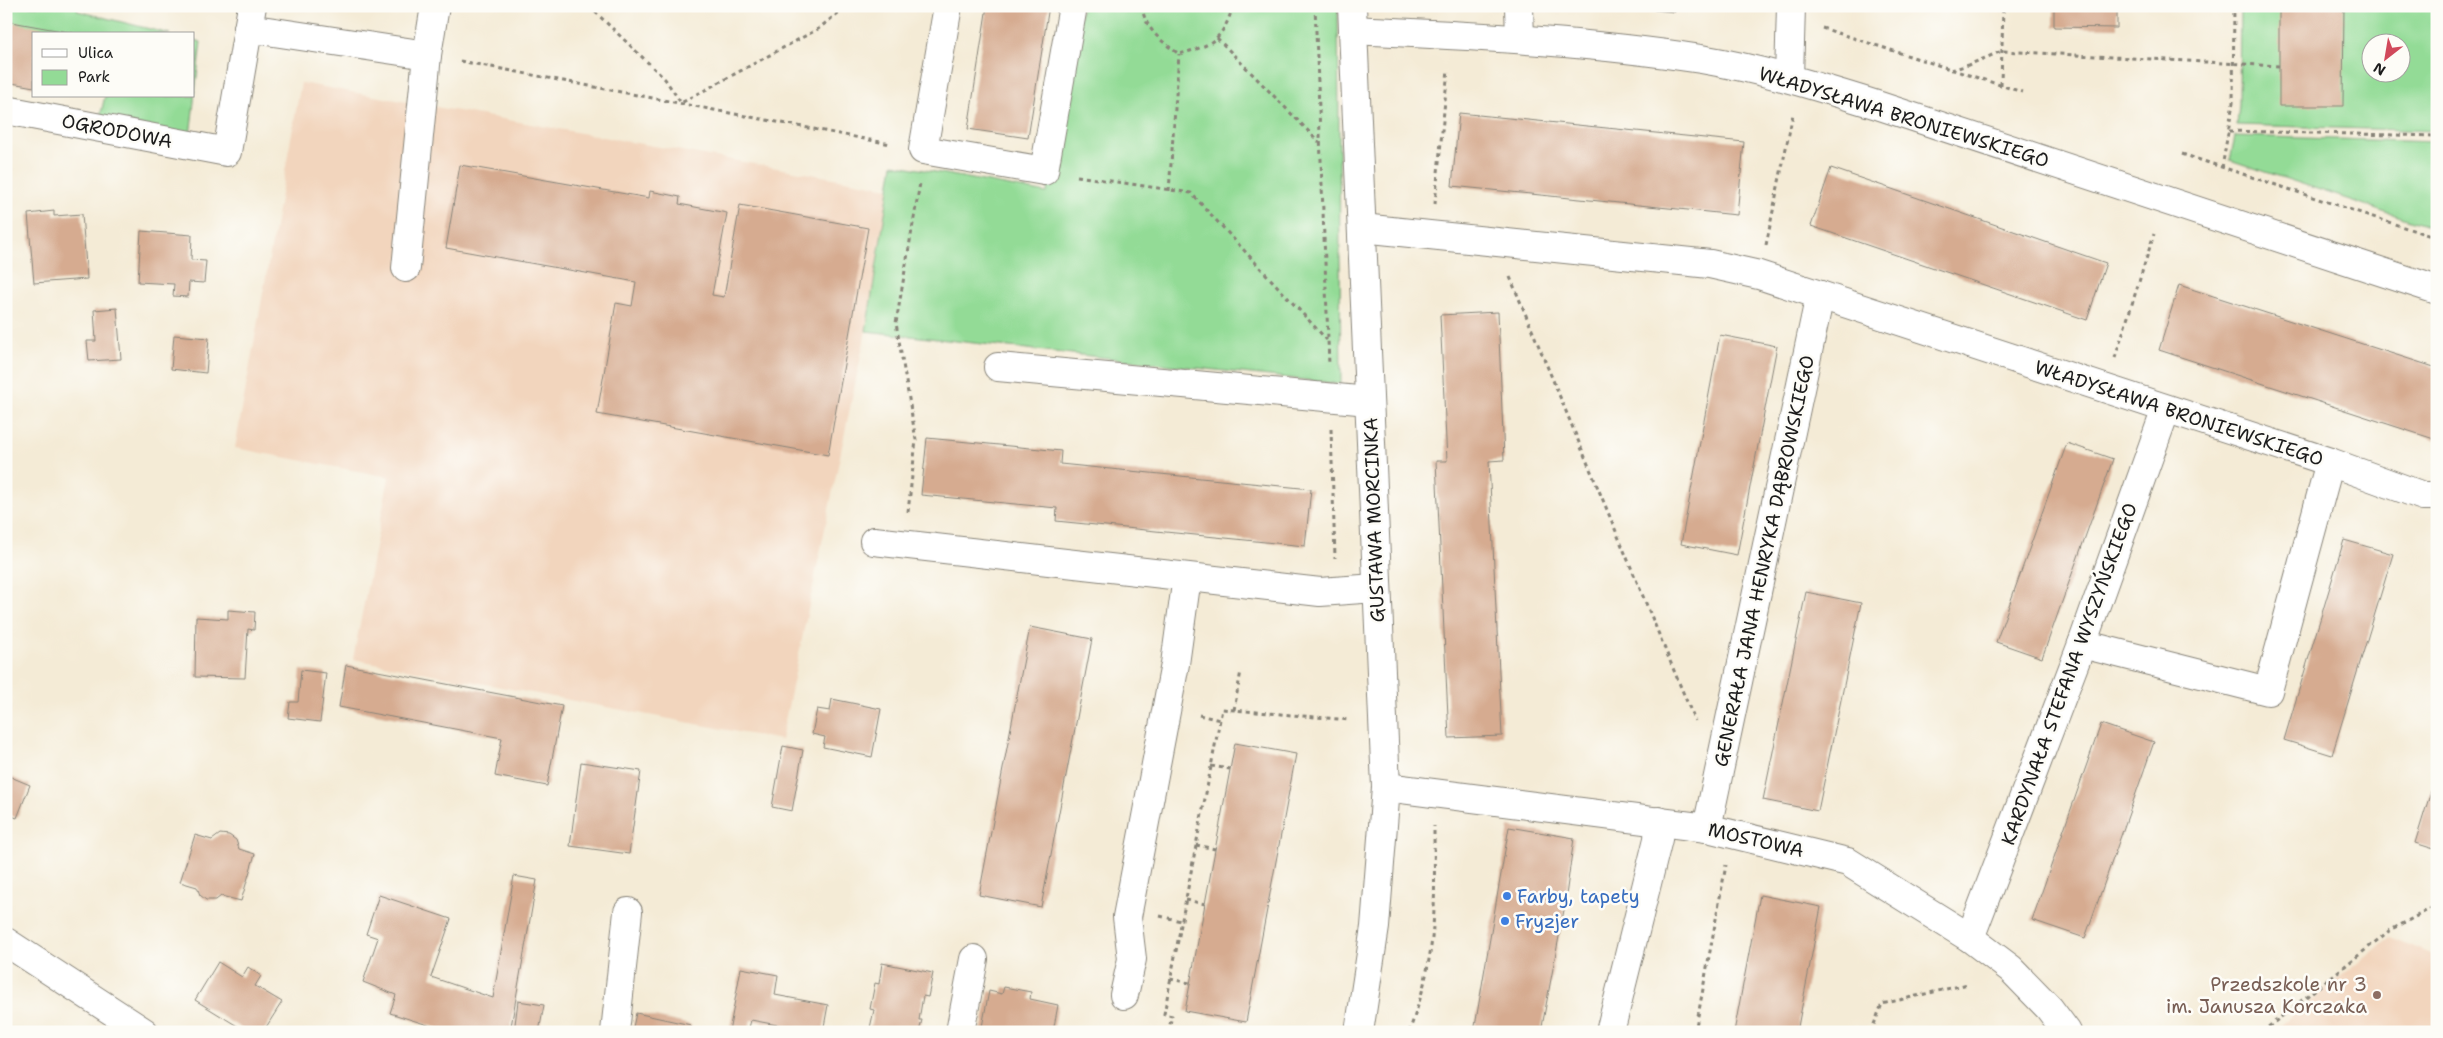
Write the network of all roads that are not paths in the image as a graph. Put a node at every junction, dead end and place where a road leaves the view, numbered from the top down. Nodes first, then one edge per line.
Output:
1 (435, 6) edge
2 (948, 6) edge
3 (1073, 6) edge
4 (1519, 6) edge
5 (1790, 12) edge
6 (250, 17) edge
7 (1353, 18) edge
8 (1520, 39) junction
9 (428, 54) junction
10 (1789, 78) junction
11 (6, 110) edge
12 (1362, 228) junction
13 (406, 268) dead end
14 (2437, 290) edge
15 (1820, 295) junction
16 (998, 367) dead end
17 (1369, 401) junction
18 (2166, 410) junction
19 (2330, 462) junction
20 (2437, 496) edge
21 (874, 540) dead end
22 (1187, 577) junction
23 (1376, 588) junction
24 (2082, 644) junction
25 (1386, 787) junction
26 (1659, 821) junction
27 (1707, 828) junction
28 (628, 912) dead end
29 (1970, 938) junction
30 (6, 942) edge
31 (974, 959) dead end
32 (1124, 995) dead end
33 (144, 1032) edge
34 (615, 1032) edge
35 (960, 1032) edge
36 (1359, 1032) edge
37 (1610, 1032) edge
38 (2068, 1032) edge

1 - 9 street
2 - 3 street
4 - 8 street
5 - 10 street
6 - 9 street
6 - 11 street, OGRODOWA
7 - 8 street, WŁADYSŁAWA BRONIEWSKIEGO
7 - 12 street, GUSTAWA MORCINKA
8 - 10 street, WŁADYSŁAWA BRONIEWSKIEGO
9 - 13 street
10 - 14 street, WŁADYSŁAWA BRONIEWSKIEGO
12 - 15 street, WŁADYSŁAWA BRONIEWSKIEGO
12 - 17 street, GUSTAWA MORCINKA
15 - 18 street, WŁADYSŁAWA BRONIEWSKIEGO
15 - 27 street, GENERAŁA JANA HENRYKA DĄBROWSKIEGO
16 - 17 street
17 - 23 street, GUSTAWA MORCINKA
18 - 19 street, WŁADYSŁAWA BRONIEWSKIEGO
18 - 24 street, KARDYNAŁA STEFANA WYSZYŃSKIEGO
19 - 20 street, WŁADYSŁAWA BRONIEWSKIEGO
19 - 24 street
21 - 22 street
22 - 23 street
22 - 32 street
23 - 25 street, GUSTAWA MORCINKA
24 - 29 street, KARDYNAŁA STEFANA WYSZYŃSKIEGO
25 - 26 street, MOSTOWA
25 - 36 street, GUSTAWA MORCINKA
26 - 27 street, MOSTOWA
26 - 37 street
27 - 29 street, MOSTOWA
28 - 34 street
29 - 38 street, MOSTOWA
30 - 33 street
31 - 35 street

